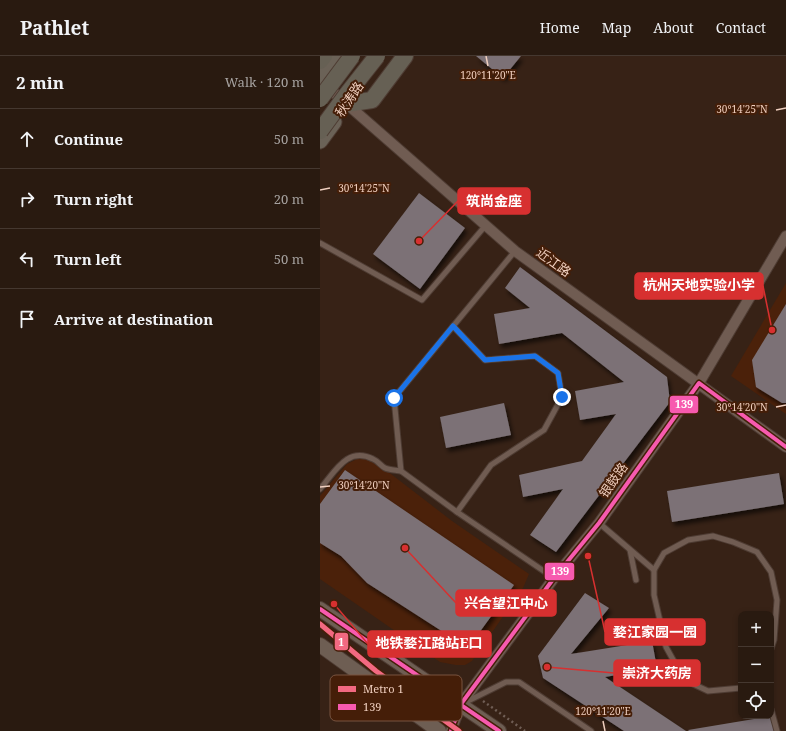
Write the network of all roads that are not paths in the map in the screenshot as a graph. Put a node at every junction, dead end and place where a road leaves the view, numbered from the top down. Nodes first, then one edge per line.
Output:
1 (324, 56) edge
2 (337, 56) edge
3 (352, 56) edge
4 (377, 56) edge
5 (405, 56) edge
6 (320, 61) edge
7 (320, 80) edge
8 (320, 99) edge
9 (346, 104) junction
10 (320, 131) edge
11 (320, 141) edge
12 (486, 225) junction
13 (786, 236) edge
14 (320, 242) edge
15 (515, 251) junction
16 (453, 326) junction
17 (699, 383) junction
18 (786, 447) edge
19 (401, 471) junction
20 (320, 489) edge
21 (457, 512) junction
22 (599, 523) junction
23 (630, 550) junction
24 (654, 570) junction
25 (554, 578) junction
26 (636, 580) dead end
27 (320, 609) edge
28 (320, 645) edge
29 (771, 647) edge
30 (362, 675) edge
31 (418, 675) edge
32 (738, 688) edge
33 (462, 703) edge
34 (462, 703) edge
35 (462, 705) edge
36 (774, 719) edge
37 (425, 721) edge
38 (455, 721) edge
39 (439, 731) edge
40 (451, 731) edge
41 (499, 731) edge
42 (591, 731) edge
43 (777, 731) edge

1 - 6 highway
2 - 7 main road
3 - 8 highway, bridge
4 - 9 main road, 秋涛路
4 - 10 highway, bridge
5 - 9 highway
7 - 9 street, 近江路
9 - 11 main road, 秋涛路
9 - 12 street, 近江路
12 - 14 lane
12 - 15 street, 近江路
13 - 17 street, 银鼓路
15 - 16 lane
15 - 17 street, 近江路
16 - 19 lane
16 - 21 lane
17 - 18 street, 近江路
17 - 22 street, 银鼓路
19 - 20 lane
19 - 21 lane
21 - 25 lane
22 - 23 lane
22 - 25 street, 银鼓路
23 - 24 lane
23 - 26 lane
24 - 29 lane
24 - 32 lane
25 - 33 street, 银鼓路
27 - 31 main road
28 - 30 main road
34 - 42 lane
35 - 41 main road
36 - 43 lane
37 - 39 main road
38 - 40 street, 银鼓路

